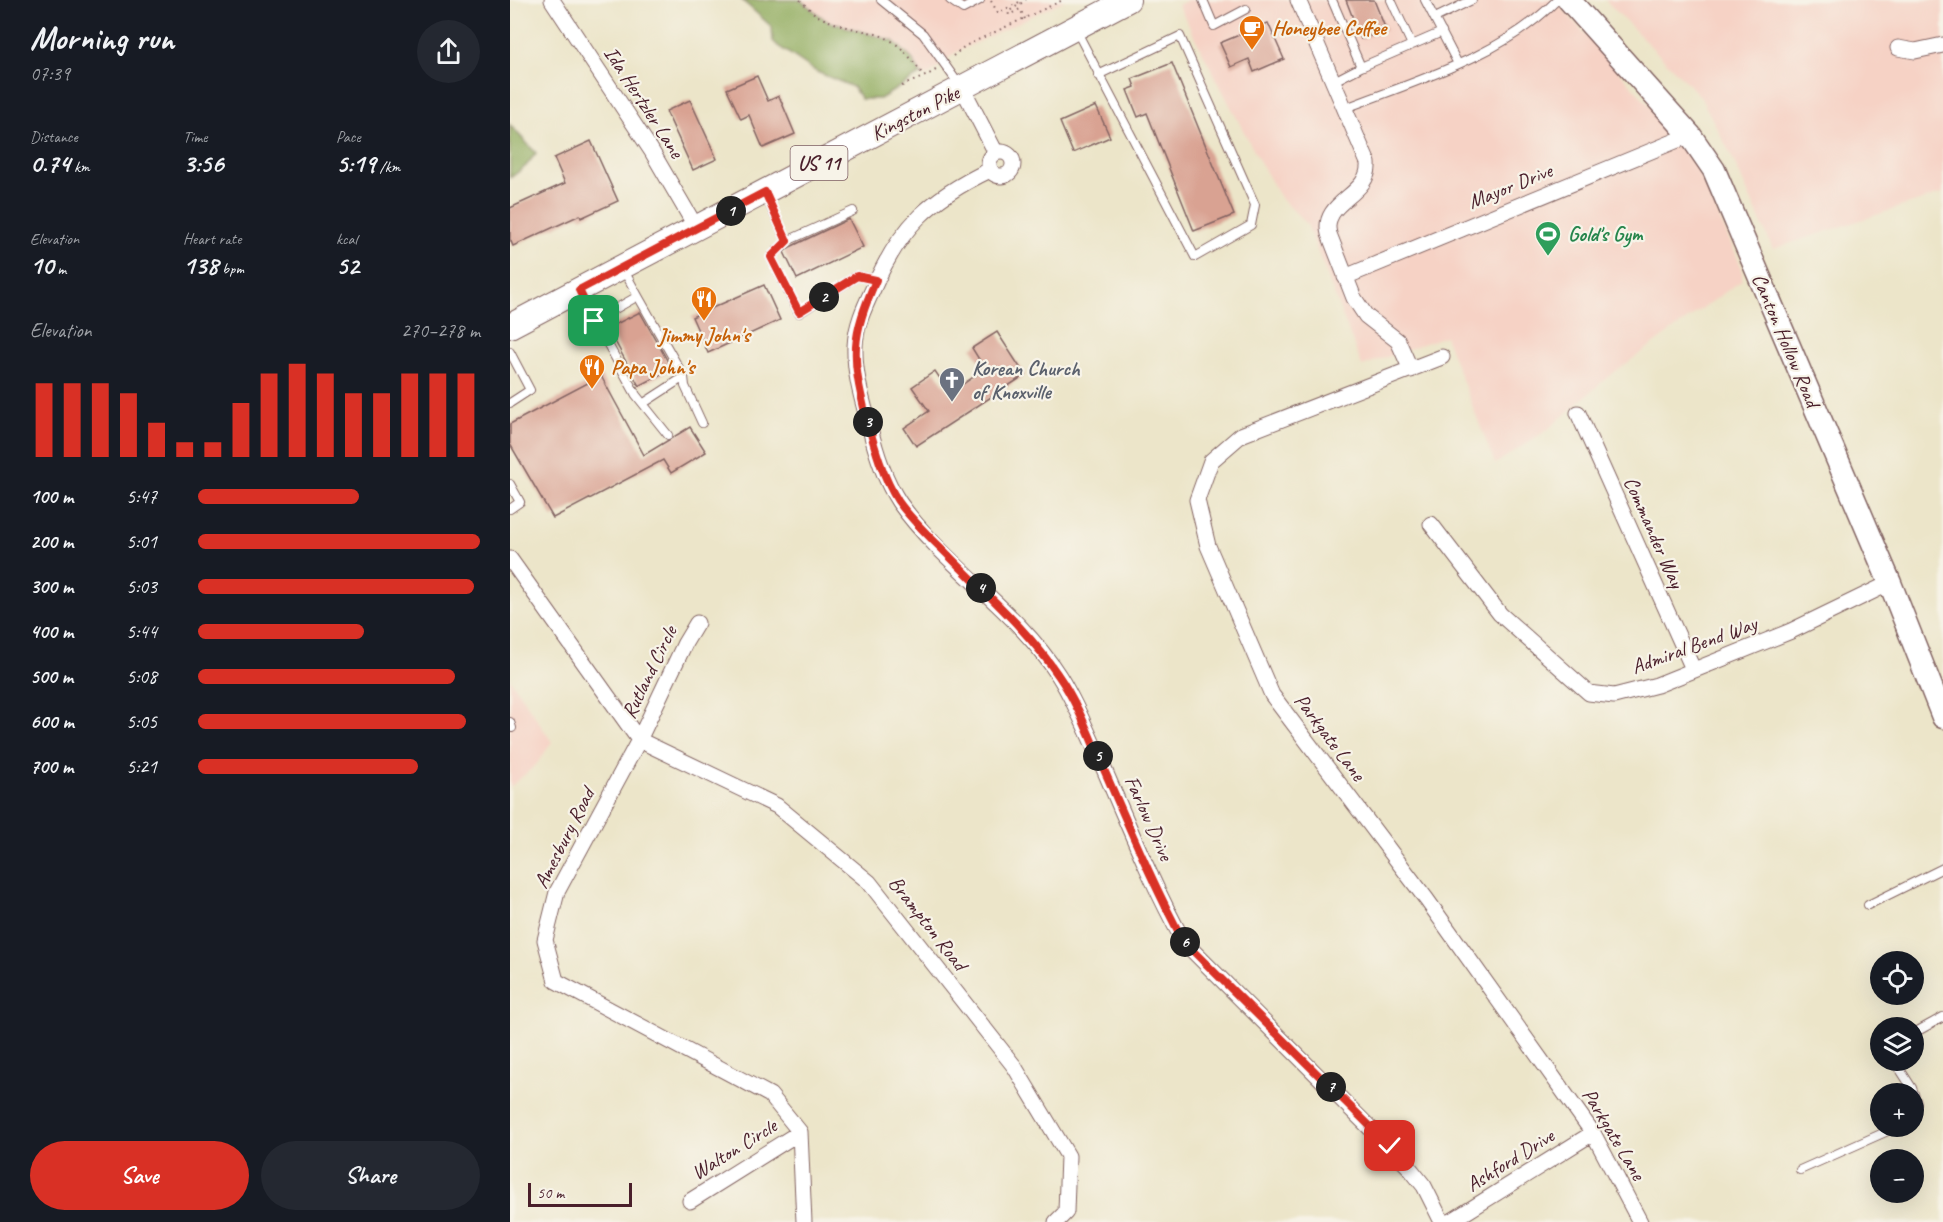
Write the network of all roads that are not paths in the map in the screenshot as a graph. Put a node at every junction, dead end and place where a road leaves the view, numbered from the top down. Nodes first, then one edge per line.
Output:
1 (552, 0) edge
2 (881, 0) edge
3 (950, 0) edge
4 (980, 0) edge
5 (1128, 0) edge
6 (1203, 0) edge
7 (1298, 0) edge
8 (1332, 0) edge
9 (1391, 0) edge
10 (1425, 0) edge
11 (1472, 0) edge
12 (1557, 0) edge
13 (1569, 0) edge
14 (1246, 9) dead end
15 (1435, 18) junction
16 (1075, 29) junction
17 (1442, 32) junction
18 (1412, 45) junction
19 (1943, 45) edge
20 (1898, 48) dead end
21 (1458, 64) junction
22 (1361, 67) junction
23 (1098, 75) junction
24 (1334, 81) junction
25 (963, 89) junction
26 (1346, 108) junction
27 (1690, 135) junction
28 (996, 153) junction
29 (990, 170) junction
30 (765, 192) junction
31 (853, 211) dead end
32 (697, 229) junction
33 (787, 241) junction
34 (622, 268) junction
35 (1345, 277) junction
36 (876, 280) junction
37 (579, 290) junction
38 (638, 296) junction
39 (594, 321) junction
40 (510, 326) edge
41 (510, 352) edge
42 (1442, 357) dead end
43 (1411, 370) junction
44 (684, 377) junction
45 (510, 403) edge
46 (644, 403) junction
47 (1578, 413) dead end
48 (702, 423) dead end
49 (668, 435) dead end
50 (510, 484) edge
51 (510, 509) edge
52 (1431, 524) dead end
53 (510, 559) edge
54 (1890, 583) junction
55 (697, 623) dead end
56 (1693, 669) junction
57 (1943, 717) edge
58 (639, 740) junction
59 (1943, 868) edge
60 (1868, 905) dead end
61 (1943, 1017) edge
62 (1924, 1027) edge
63 (800, 1132) junction
64 (1593, 1133) junction
65 (1874, 1137) edge
66 (1800, 1170) dead end
67 (690, 1201) dead end
68 (804, 1222) edge
69 (1056, 1222) edge
70 (1442, 1222) edge
71 (1450, 1222) edge
72 (1640, 1222) edge

1 - 32 street, Ida Hertzler Lane
2 - 25 lane
3 - 4 lane
5 - 16 main road, Kingston Pike / US 11
6 - 14 lane
7 - 24 street
8 - 22 lane
9 - 18 lane
10 - 15 lane
11 - 15 lane
12 - 21 lane
13 - 27 street, Canton Hollow Road
15 - 17 lane
16 - 23 lane
16 - 25 main road, Kingston Pike / US 11
17 - 18 lane
17 - 21 lane
18 - 22 lane
19 - 20 street
21 - 26 lane
22 - 24 lane
23 - 23 lane
24 - 26 street
25 - 28 street, Farlow Drive
25 - 30 main road, Kingston Pike / US 11
26 - 35 street
27 - 35 street, Mayor Drive
27 - 54 street, Canton Hollow Road
28 - 29 street
28 - 29 street, Farlow Drive
29 - 36 street, Farlow Drive
30 - 32 main road, Kingston Pike / US 11
30 - 33 lane
31 - 33 lane
32 - 34 main road, Kingston Pike / US 11
33 - 36 lane
34 - 37 main road, Kingston Pike / US 11
34 - 38 lane
35 - 43 street
36 - 70 street, Farlow Drive
37 - 39 lane
37 - 40 main road, Kingston Pike / US 11
38 - 39 lane
38 - 44 lane
39 - 46 lane
41 - 45 lane
42 - 43 street, Parkgate Lane
43 - 64 street, Parkgate Lane
44 - 46 lane
44 - 48 lane
46 - 49 lane
47 - 56 street, Commander Way
50 - 51 lane
52 - 56 street, Admiral Bend Way
53 - 58 street
54 - 56 street, Admiral Bend Way
54 - 57 street, Canton Hollow Road
55 - 58 street, Rutland Circle
58 - 63 street, Amesbury Road
58 - 69 street, Brampton Road
59 - 60 lane
61 - 62 lane
63 - 67 street, Walton Circle
63 - 68 street
64 - 71 street, Ashford Drive
64 - 72 street, Parkgate Lane
65 - 66 lane

